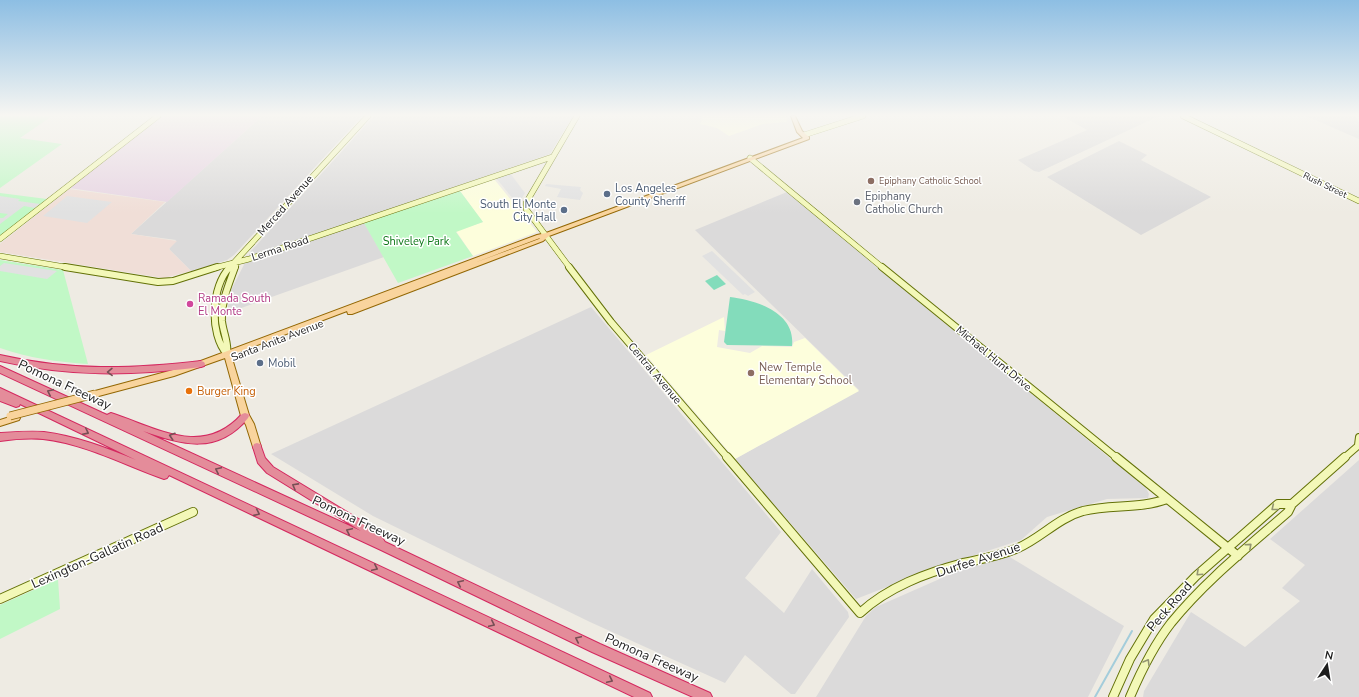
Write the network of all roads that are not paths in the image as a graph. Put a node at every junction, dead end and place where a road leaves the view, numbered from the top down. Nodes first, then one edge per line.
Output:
1 (116, 149) edge
2 (338, 149) edge
3 (558, 149) edge
4 (780, 149) edge
5 (1250, 149) edge
6 (553, 157) junction
7 (750, 158) junction
8 (1359, 201) edge
9 (547, 235) junction
10 (0, 239) edge
11 (0, 256) edge
12 (237, 262) junction
13 (226, 340) junction
14 (218, 342) junction
15 (227, 356) junction
16 (0, 358) edge
17 (201, 364) junction
18 (0, 369) edge
19 (0, 391) edge
20 (97, 395) junction
21 (0, 398) edge
22 (75, 404) junction
23 (49, 414) junction
24 (244, 416) junction
25 (13, 417) junction
26 (0, 418) edge
27 (0, 422) edge
28 (0, 437) edge
29 (1359, 437) edge
30 (1359, 445) edge
31 (257, 447) joint
32 (222, 497) junction
33 (1167, 499) junction
34 (1292, 504) junction
35 (193, 512) dead end
36 (384, 547) junction
37 (1229, 548) junction
38 (1238, 556) junction
39 (0, 598) edge
40 (860, 614) joint
41 (690, 690) junction
42 (646, 697) edge
43 (706, 697) edge
44 (711, 697) edge
45 (1114, 697) edge
46 (1130, 697) edge

1 - 10 street
2 - 12 street, Merced Avenue
3 - 6 street, Central Avenue
4 - 7 main road, Santa Anita Avenue
5 - 8 street, Rush Street
6 - 9 street, Central Avenue
6 - 12 street, Lerma Road
7 - 9 main road, Santa Anita Avenue
7 - 33 street, Michael Hunt Drive
9 - 15 main road, Santa Anita Avenue
9 - 40 street, Central Avenue
11 - 12 street, Lerma Road
12 - 13 street, Merced Avenue
12 - 14 street, Merced Avenue
13 - 14 street
13 - 15 street, Merced Avenue
14 - 15 street, Merced Avenue
15 - 17 main road, Santa Anita Avenue
15 - 20 main road, Santa Anita Avenue
15 - 24 main road
17 -> 16 highway
17 - 20 main road, Santa Anita Avenue
22 -> 18 highway, Pomona Freeway
19 - 23 highway
20 - 25 main road, Santa Anita Avenue
21 - 23 highway
24 -> 22 highway
36 -> 22 highway, Pomona Freeway
23 -> 32 highway
24 - 31 main road
25 - 26 main road, Santa Anita Avenue
25 - 27 main road, Santa Anita Avenue
28 - 32 highway
29 - 30 street
30 - 34 street
36 -> 31 highway
32 -> 42 highway
33 - 37 street, Michael Hunt Drive
33 - 40 street, Durfee Avenue
34 -> 37 street
38 -> 34 street
35 - 39 street, Lexington-Gallatin Road
41 -> 36 highway, Pomona Freeway
37 - 38 street, Michael Hunt Drive
37 -> 45 street, Peck Road
46 -> 38 street, Peck Road
41 - 43 highway, Pomona Freeway
41 - 44 highway

